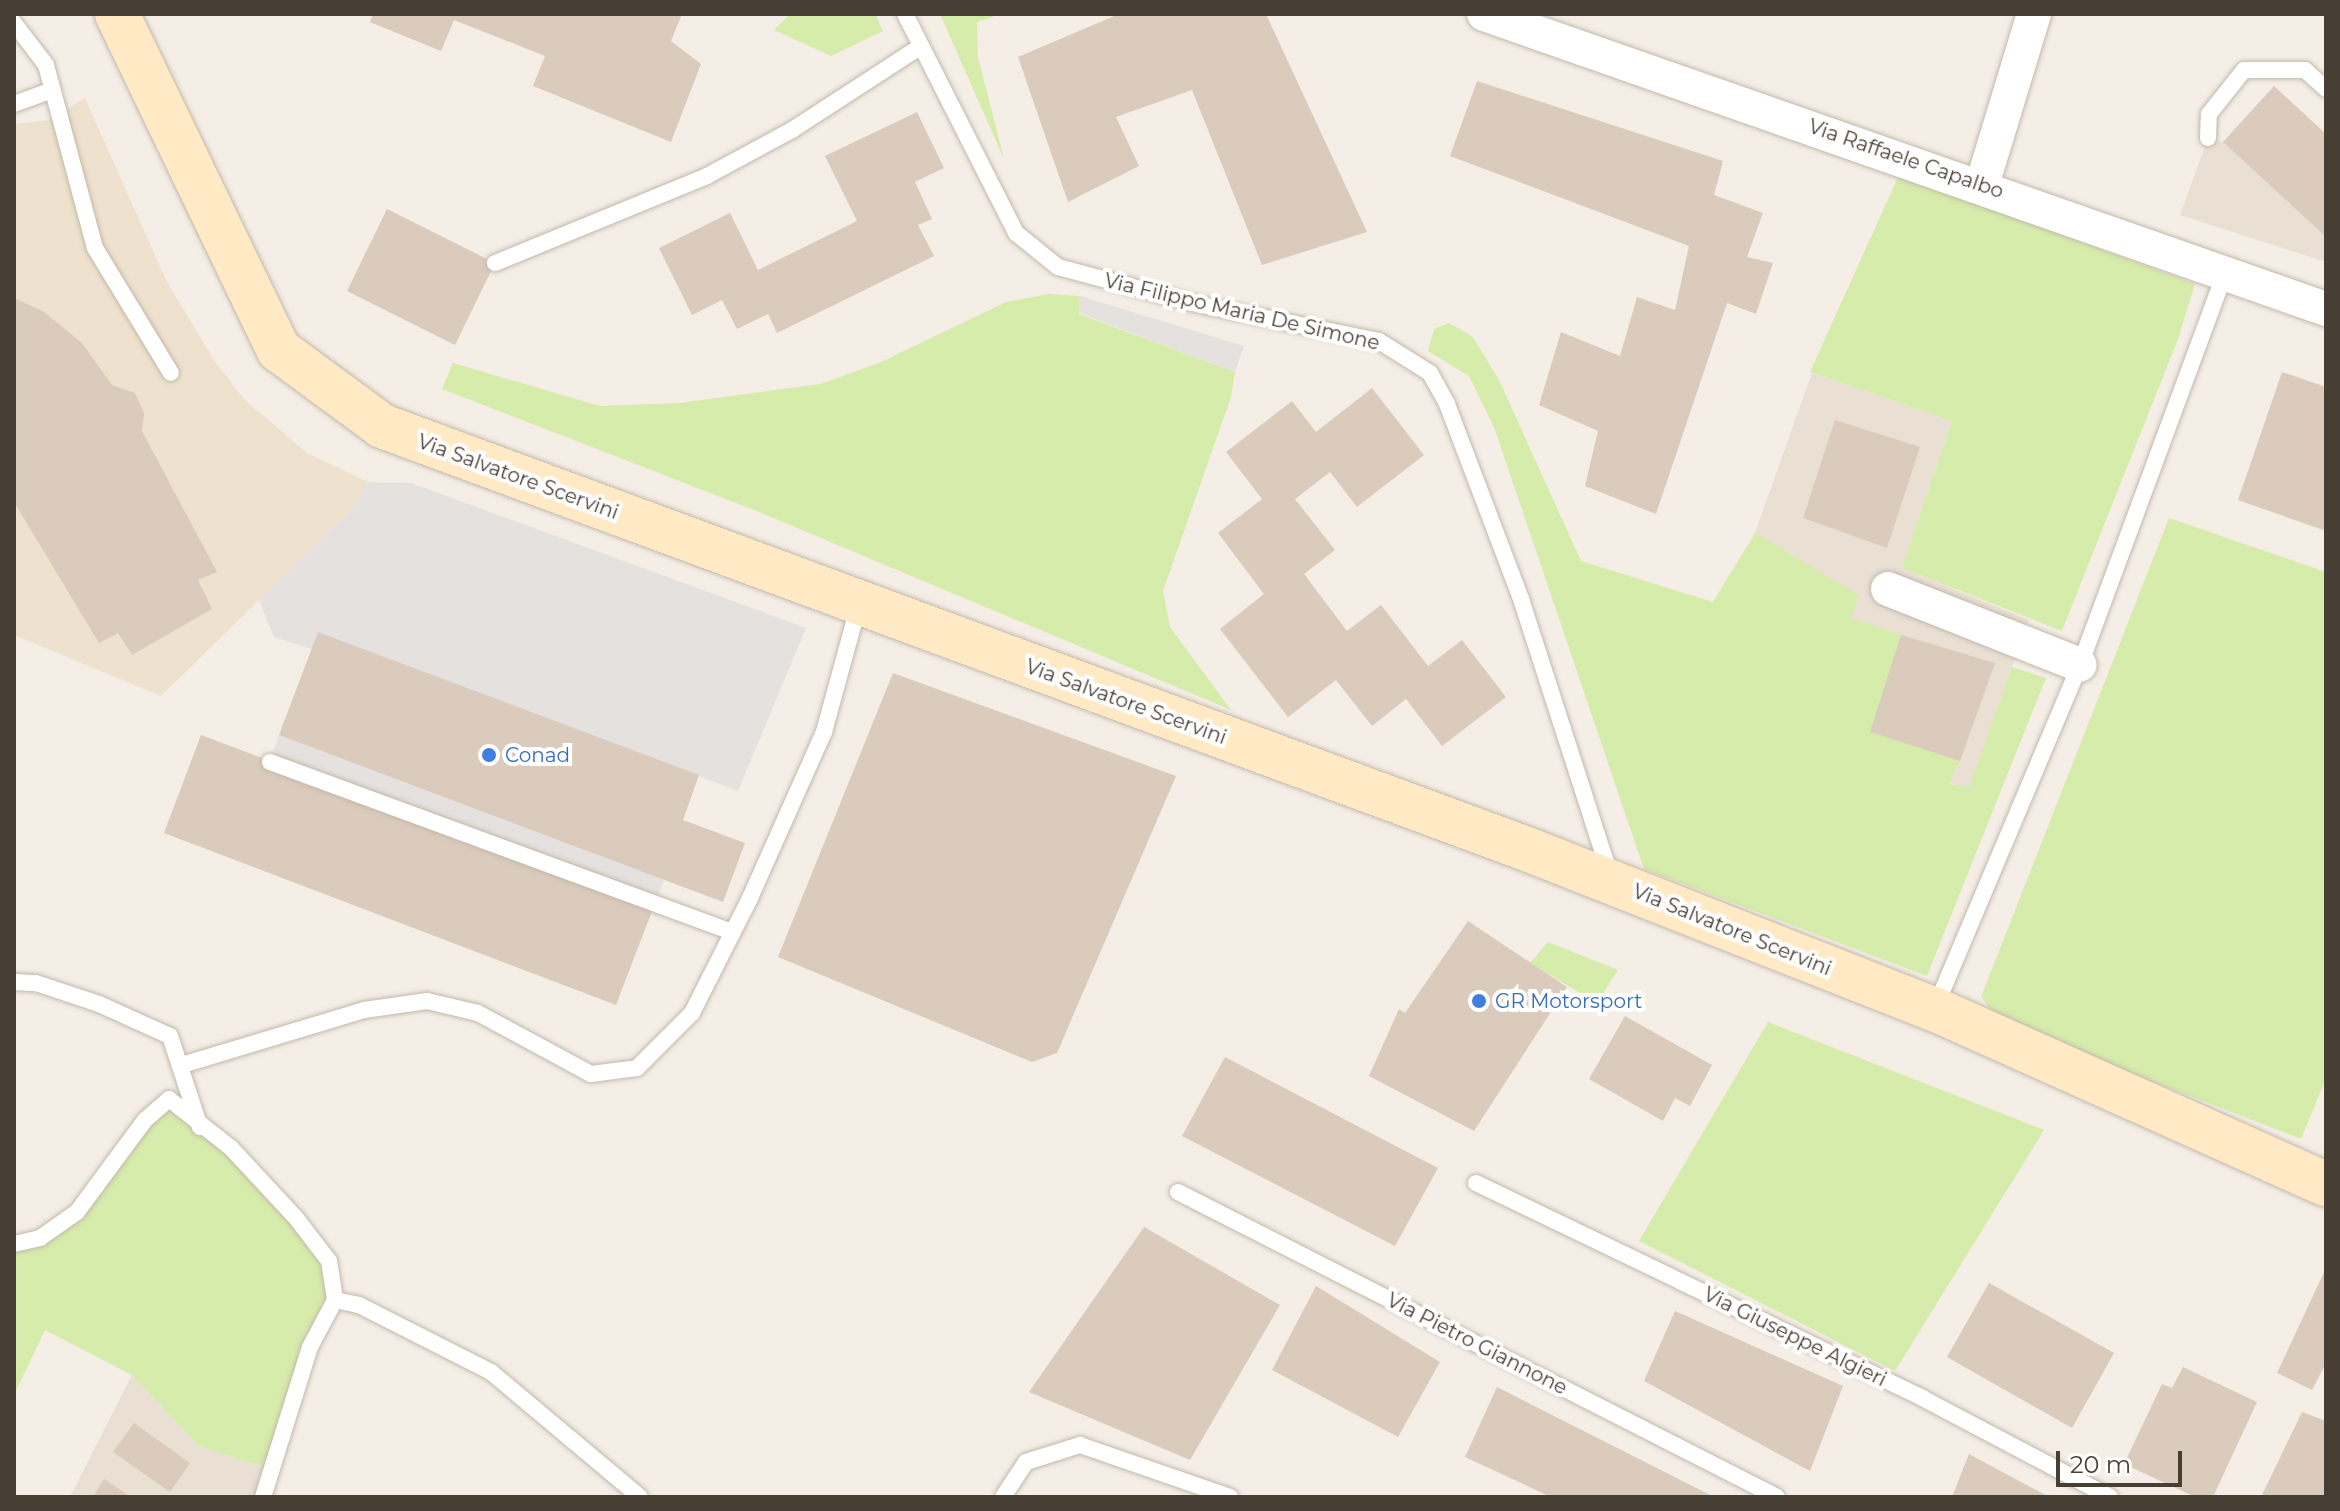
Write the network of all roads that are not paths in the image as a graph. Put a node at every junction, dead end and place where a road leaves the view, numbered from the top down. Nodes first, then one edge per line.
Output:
1 (905, 14) edge
2 (1484, 14) edge
3 (124, 19) edge
4 (14, 23) edge
5 (2030, 24) edge
6 (920, 47) junction
7 (2326, 89) edge
8 (50, 91) junction
9 (14, 104) edge
10 (2208, 138) dead end
11 (1982, 185) junction
12 (495, 263) dead end
13 (2225, 273) junction
14 (2326, 309) edge
15 (171, 373) dead end
16 (1888, 589) dead end
17 (859, 604) junction
18 (2080, 665) junction
19 (270, 762) dead end
20 (1532, 851) junction
21 (733, 932) junction
22 (14, 982) edge
23 (1934, 1009) junction
24 (182, 1065) junction
25 (201, 1129) junction
26 (1476, 1183) dead end
27 (2326, 1184) edge
28 (1178, 1192) dead end
29 (14, 1244) edge
30 (335, 1300) junction
31 (263, 1497) edge
32 (640, 1497) edge
33 (1003, 1497) edge
34 (1230, 1497) edge
35 (1777, 1497) edge
36 (2110, 1497) edge

1 - 6 lane, Via Filippo Maria De Simone
2 - 11 street, Via Raffaele Capalbo
3 - 17 main road, Via Salvatore Scervini
4 - 8 lane
5 - 11 street
6 - 12 lane
6 - 20 lane, Via Filippo Maria De Simone
7 - 10 lane
8 - 9 lane
8 - 15 lane
11 - 13 street, Via Raffaele Capalbo
13 - 14 street, Via Raffaele Capalbo
13 - 18 lane
16 - 18 street
17 - 20 main road, Via Salvatore Scervini
17 - 21 lane
18 - 23 lane
19 - 21 lane
20 - 23 main road, Via Salvatore Scervini
21 - 24 lane
22 - 24 lane
23 - 27 main road, Via Salvatore Scervini
24 - 25 lane
25 - 29 lane
25 - 30 lane
26 - 36 lane, Via Giuseppe Algieri
28 - 35 lane, Via Pietro Giannone
30 - 31 lane
30 - 32 lane
33 - 34 lane

